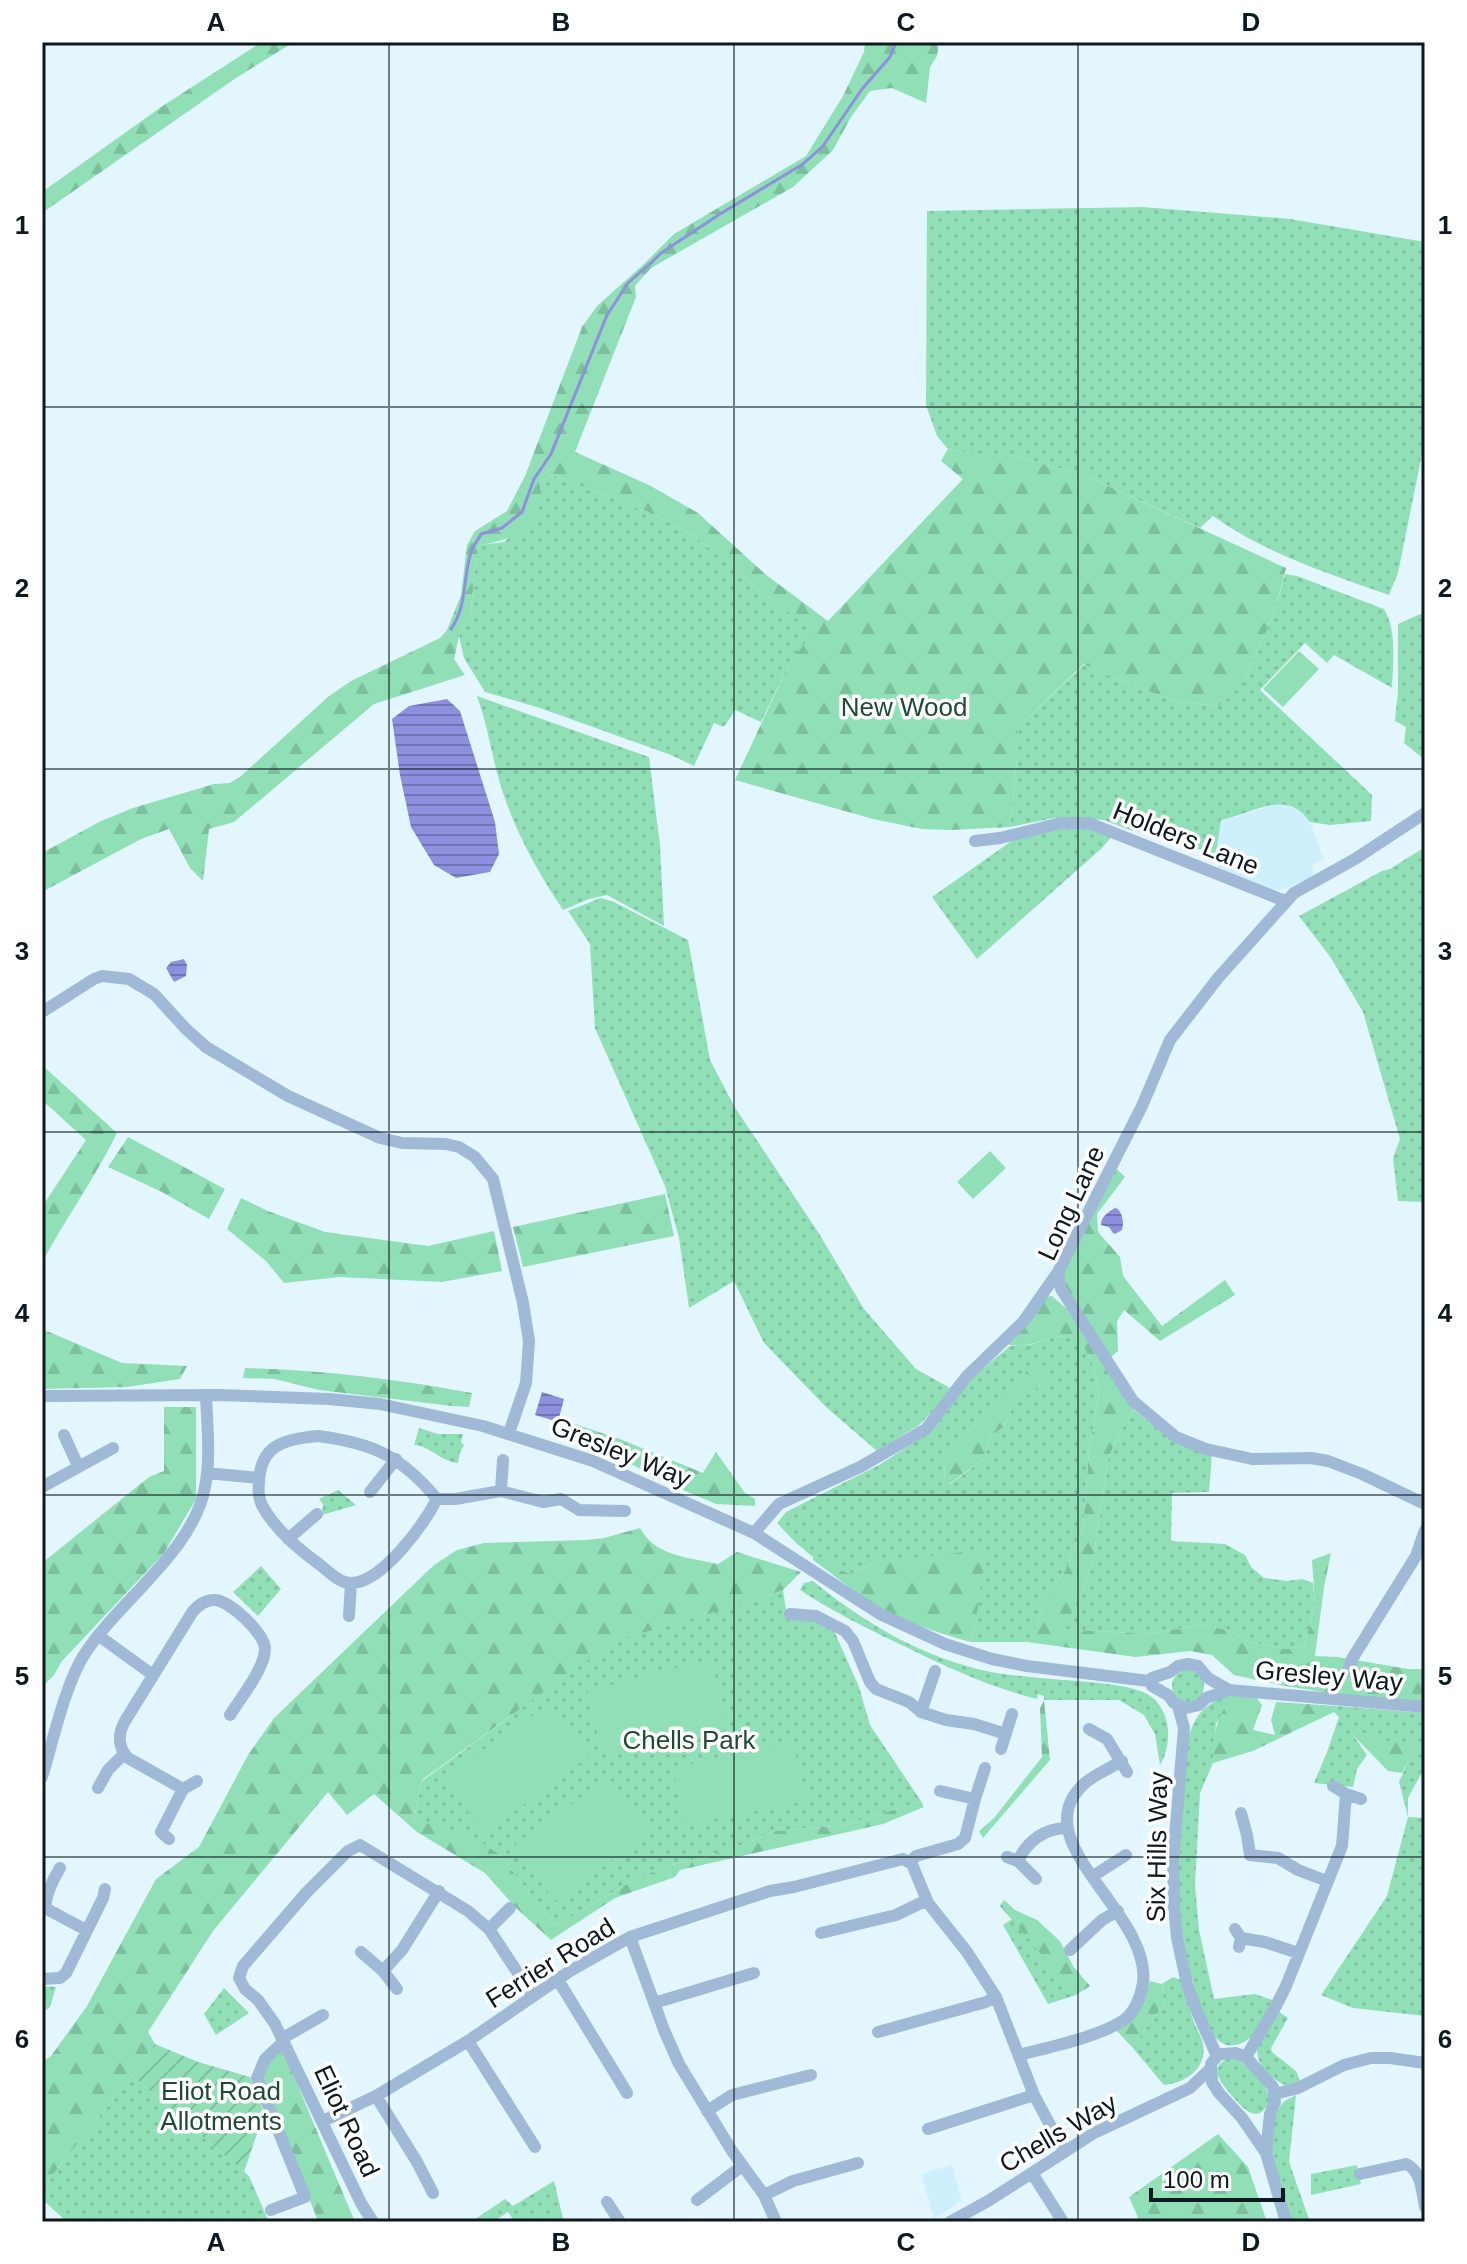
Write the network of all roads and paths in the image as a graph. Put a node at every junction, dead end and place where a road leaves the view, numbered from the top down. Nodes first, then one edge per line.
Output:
1 (1425, 813) edge
2 (975, 841) dead end
3 (1285, 901) junction
4 (42, 1012) edge
5 (1058, 1272) junction
6 (206, 1395) junction
7 (42, 1396) edge
8 (509, 1433) junction
9 (63, 1438) dead end
10 (113, 1448) dead end
11 (396, 1459) junction
12 (503, 1460) dead end
13 (78, 1466) junction
14 (207, 1473) junction
15 (259, 1478) junction
16 (555, 1486) dead end
17 (42, 1487) edge
18 (501, 1491) junction
19 (370, 1492) dead end
20 (437, 1499) junction
21 (561, 1499) junction
22 (1425, 1504) edge
23 (317, 1514) dead end
24 (617, 1515) dead end
25 (1425, 1530) edge
26 (754, 1533) junction
27 (288, 1539) junction
28 (351, 1583) junction
29 (790, 1614) dead end
30 (349, 1616) dead end
31 (99, 1636) junction
32 (935, 1671) dead end
33 (1348, 1671) dead end
34 (1170, 1672) junction
35 (153, 1675) junction
36 (1208, 1678) junction
37 (1149, 1681) junction
38 (1229, 1690) junction
39 (1168, 1695) junction
40 (1206, 1698) junction
41 (1178, 1706) junction
42 (1194, 1707) junction
43 (1425, 1707) edge
44 (921, 1712) junction
45 (1012, 1714) dead end
46 (230, 1715) dead end
47 (1184, 1728) junction
48 (1089, 1729) dead end
49 (1006, 1734) junction
50 (1001, 1749) dead end
51 (124, 1754) junction
52 (985, 1768) dead end
53 (42, 1777) edge
54 (197, 1781) dead end
55 (1333, 1786) dead end
56 (98, 1788) dead end
57 (183, 1789) junction
58 (940, 1791) dead end
59 (1346, 1794) junction
60 (975, 1799) junction
61 (1361, 1799) dead end
62 (1240, 1810) dead end
63 (1067, 1828) junction
64 (169, 1839) dead end
65 (1126, 1855) dead end
66 (910, 1862) junction
67 (60, 1868) dead end
68 (1093, 1876) junction
69 (1036, 1879) dead end
70 (1327, 1881) junction
71 (105, 1889) dead end
72 (439, 1891) junction
73 (927, 1900) junction
74 (510, 1908) dead end
75 (1118, 1911) junction
76 (489, 1929) junction
77 (86, 1930) junction
78 (821, 1933) dead end
79 (630, 1937) junction
80 (1238, 1938) dead end
81 (1070, 1950) dead end
82 (361, 1952) dead end
83 (1298, 1953) junction
84 (383, 1971) junction
85 (754, 1973) dead end
86 (42, 1979) edge
87 (558, 1980) junction
88 (397, 1989) dead end
89 (533, 1996) junction
90 (996, 1997) junction
91 (654, 2003) junction
92 (323, 2015) dead end
93 (878, 2032) dead end
94 (284, 2040) junction
95 (468, 2041) junction
96 (1019, 2055) junction
97 (1217, 2056) junction
98 (1246, 2057) junction
99 (1425, 2063) edge
100 (1210, 2069) junction
101 (811, 2075) dead end
102 (1190, 2088) junction
103 (627, 2093) dead end
104 (1219, 2093) junction
105 (1275, 2094) junction
106 (1034, 2095) junction
107 (376, 2096) junction
108 (707, 2111) junction
109 (1270, 2114) junction
110 (1242, 2118) junction
111 (323, 2121) junction
112 (928, 2129) dead end
113 (535, 2147) dead end
114 (1064, 2151) junction
115 (1266, 2153) junction
116 (858, 2163) dead end
117 (742, 2166) junction
118 (1032, 2173) junction
119 (1360, 2174) dead end
120 (433, 2193) dead end
121 (764, 2195) junction
122 (697, 2200) dead end
123 (607, 2202) dead end
124 (1425, 2207) edge
125 (271, 2210) dead end
126 (373, 2222) edge
127 (620, 2222) edge
128 (776, 2222) edge
129 (950, 2222) edge
130 (1063, 2222) edge
131 (1286, 2222) edge

1 - 3 street, Long Lane
2 - 3 street, Holders Lane
3 - 5 street, Long Lane
4 - 8 street
5 - 22 street, Long Lane
5 - 26 street
6 - 7 street, Gresley Way
6 - 8 street, Gresley Way
6 - 14 street
8 - 26 street, Gresley Way
9 - 13 street
10 - 13 street
11 - 15 street
11 - 19 street
11 - 20 street
12 - 18 street
13 - 17 street
14 - 15 street
14 - 31 street
15 - 27 street
16 - 21 street
18 - 20 street
18 - 21 street
20 - 28 street
21 - 24 street
23 - 27 street
25 - 33 street
26 - 37 street, Gresley Way
27 - 28 street
28 - 30 street
29 - 44 street
31 - 35 street
31 - 53 street
32 - 44 street
34 - 36 street, Gresley Way
34 - 37 street, Gresley Way
34 - 39 street
35 - 46 street
35 - 51 street
36 - 38 street, Gresley Way
36 - 40 street
37 - 39 street, Gresley Way
38 - 40 street, Gresley Way
38 - 43 street, Gresley Way
39 - 41 street, Gresley Way
40 - 42 street, Gresley Way
41 - 42 street
41 - 47 street, Six Hills Way
42 - 47 street, Six Hills Way
44 - 49 street
45 - 49 street
47 - 97 street, Six Hills Way
48 - 63 street
49 - 50 street
51 - 56 street
51 - 57 street
52 - 60 street
54 - 57 street
55 - 59 street
57 - 64 street
58 - 60 street
59 - 61 street
59 - 70 street
60 - 66 street, Ferrier Road
62 - 70 street
63 - 68 street
63 - 69 street
65 - 68 street
66 - 73 street
66 - 79 street, Ferrier Road
67 - 77 street
68 - 75 street
70 - 83 street
71 - 77 street
72 - 76 street
72 - 84 street
72 - 94 street, Eliot Road
73 - 78 street
73 - 90 street
74 - 76 street
75 - 81 street
75 - 96 street
76 - 89 street
77 - 86 street
79 - 87 street, Ferrier Road
79 - 91 street
80 - 83 street
82 - 84 street
83 - 98 street
84 - 88 street
85 - 91 street
87 - 89 street, Ferrier Road
87 - 103 street
89 - 95 street, Ferrier Road
90 - 93 street
90 - 96 street
91 - 108 street
92 - 94 street
94 - 111 street, Eliot Road
94 - 125 street
95 - 107 street, Ferrier Road
95 - 113 street
96 - 106 street
97 - 98 street
97 - 100 street
98 - 105 street
99 - 105 street
100 - 102 street, Chells Way
100 - 104 street
101 - 108 street
102 - 104 street
102 - 114 street, Chells Way
104 - 110 street
105 - 109 street
106 - 112 street
106 - 114 street
107 - 111 street, Ferrier Road
107 - 120 street
108 - 117 street
109 - 110 street
109 - 115 street
110 - 115 street
111 - 126 street, Eliot Road
114 - 118 street, Chells Way
115 - 131 street
116 - 121 street
117 - 121 street
117 - 122 street
118 - 129 street, Chells Way
118 - 130 street
119 - 124 street
121 - 128 street
123 - 127 street

